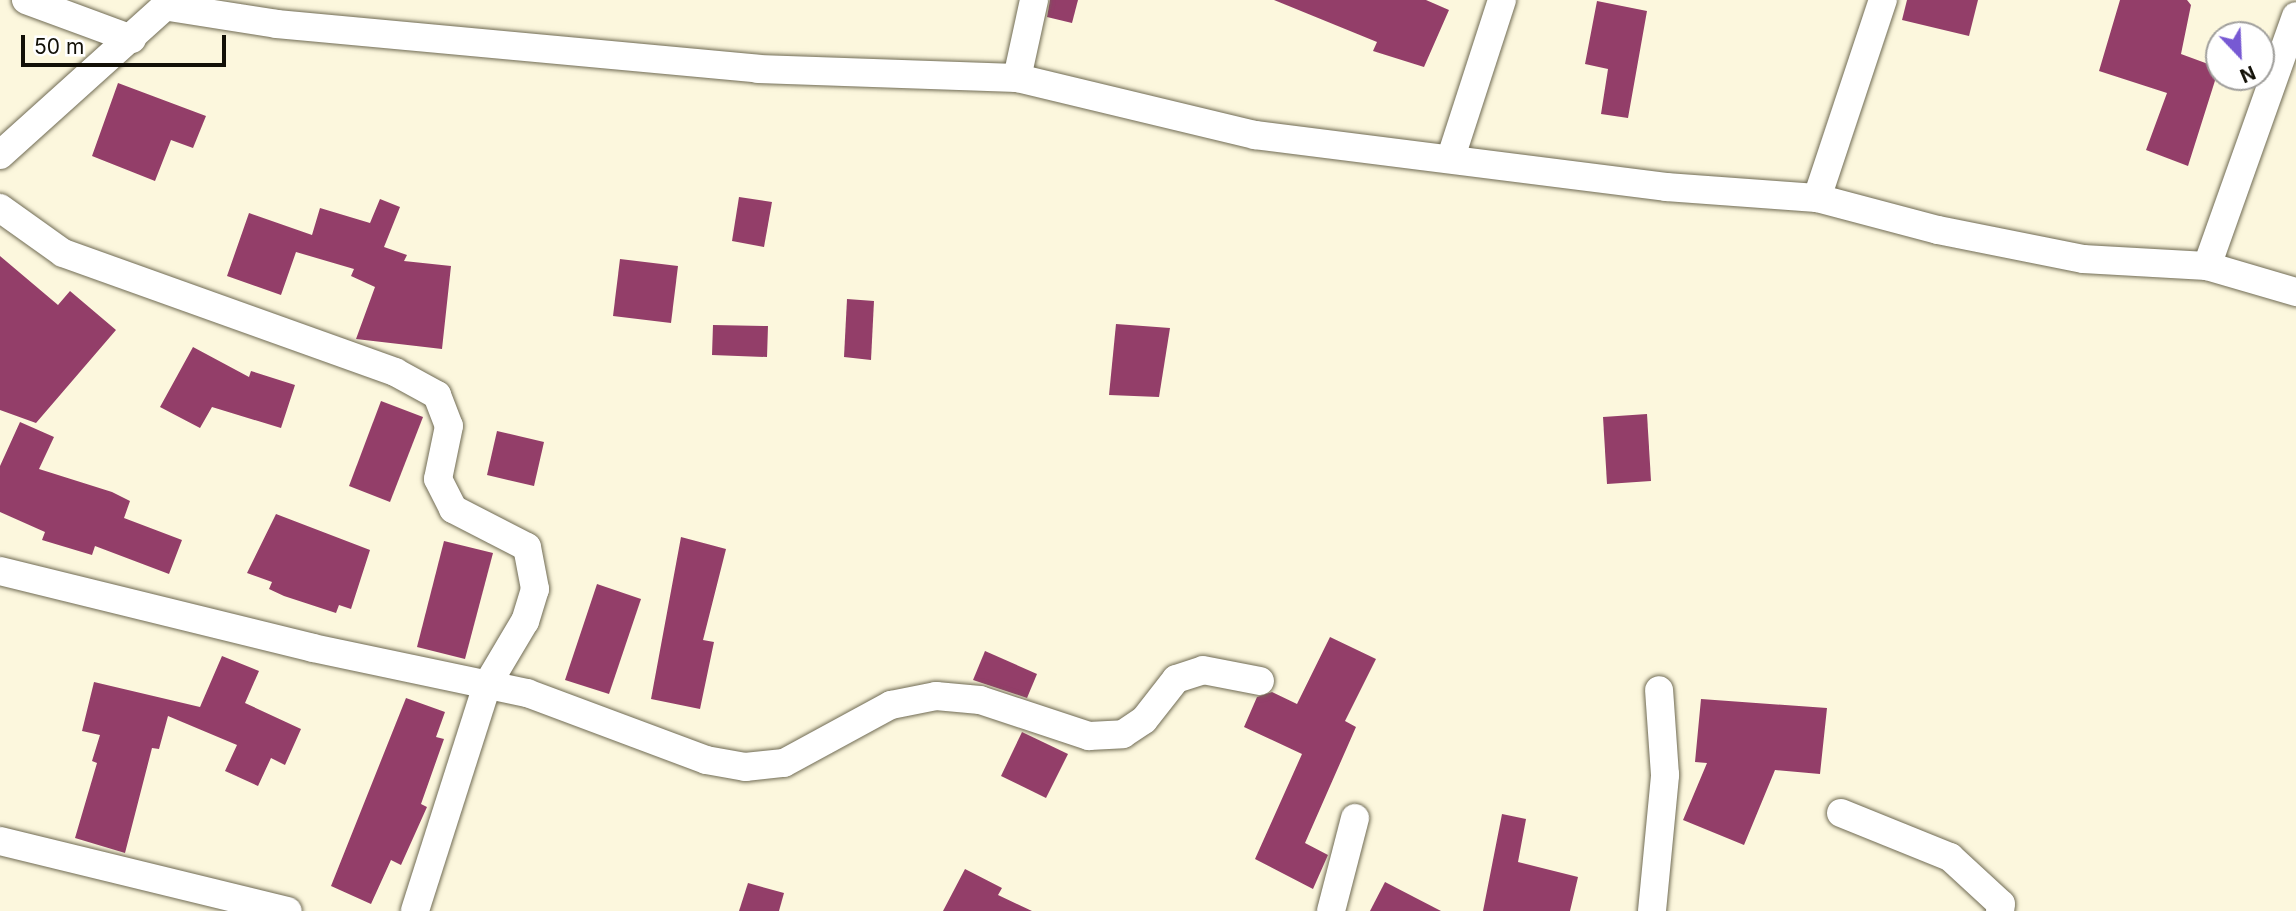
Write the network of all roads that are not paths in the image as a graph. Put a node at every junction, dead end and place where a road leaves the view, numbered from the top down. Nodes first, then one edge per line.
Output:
1 (26, 0) edge
2 (1034, 0) edge
3 (1502, 0) edge
4 (1883, 0) edge
5 (170, 3) edge
6 (2296, 16) edge
7 (132, 38) junction
8 (1017, 78) junction
9 (0, 155) edge
10 (1451, 157) junction
11 (1817, 198) junction
12 (0, 208) edge
13 (2207, 266) junction
14 (2296, 292) edge
15 (0, 571) edge
16 (1260, 681) dead end
17 (487, 685) junction
18 (1659, 690) dead end
19 (1841, 813) dead end
20 (1355, 818) dead end
21 (0, 841) edge
22 (288, 911) edge
23 (415, 911) edge
24 (1331, 911) edge
25 (1652, 911) edge
26 (2000, 911) edge

1 - 7 street
2 - 8 street
3 - 10 street
4 - 11 street
5 - 7 street
5 - 8 street
6 - 13 street
7 - 9 street
8 - 10 street
10 - 11 street
11 - 13 street
12 - 17 street
13 - 14 street
15 - 17 street
16 - 17 street
17 - 23 street
18 - 25 street
19 - 26 street
20 - 24 street
21 - 22 street

